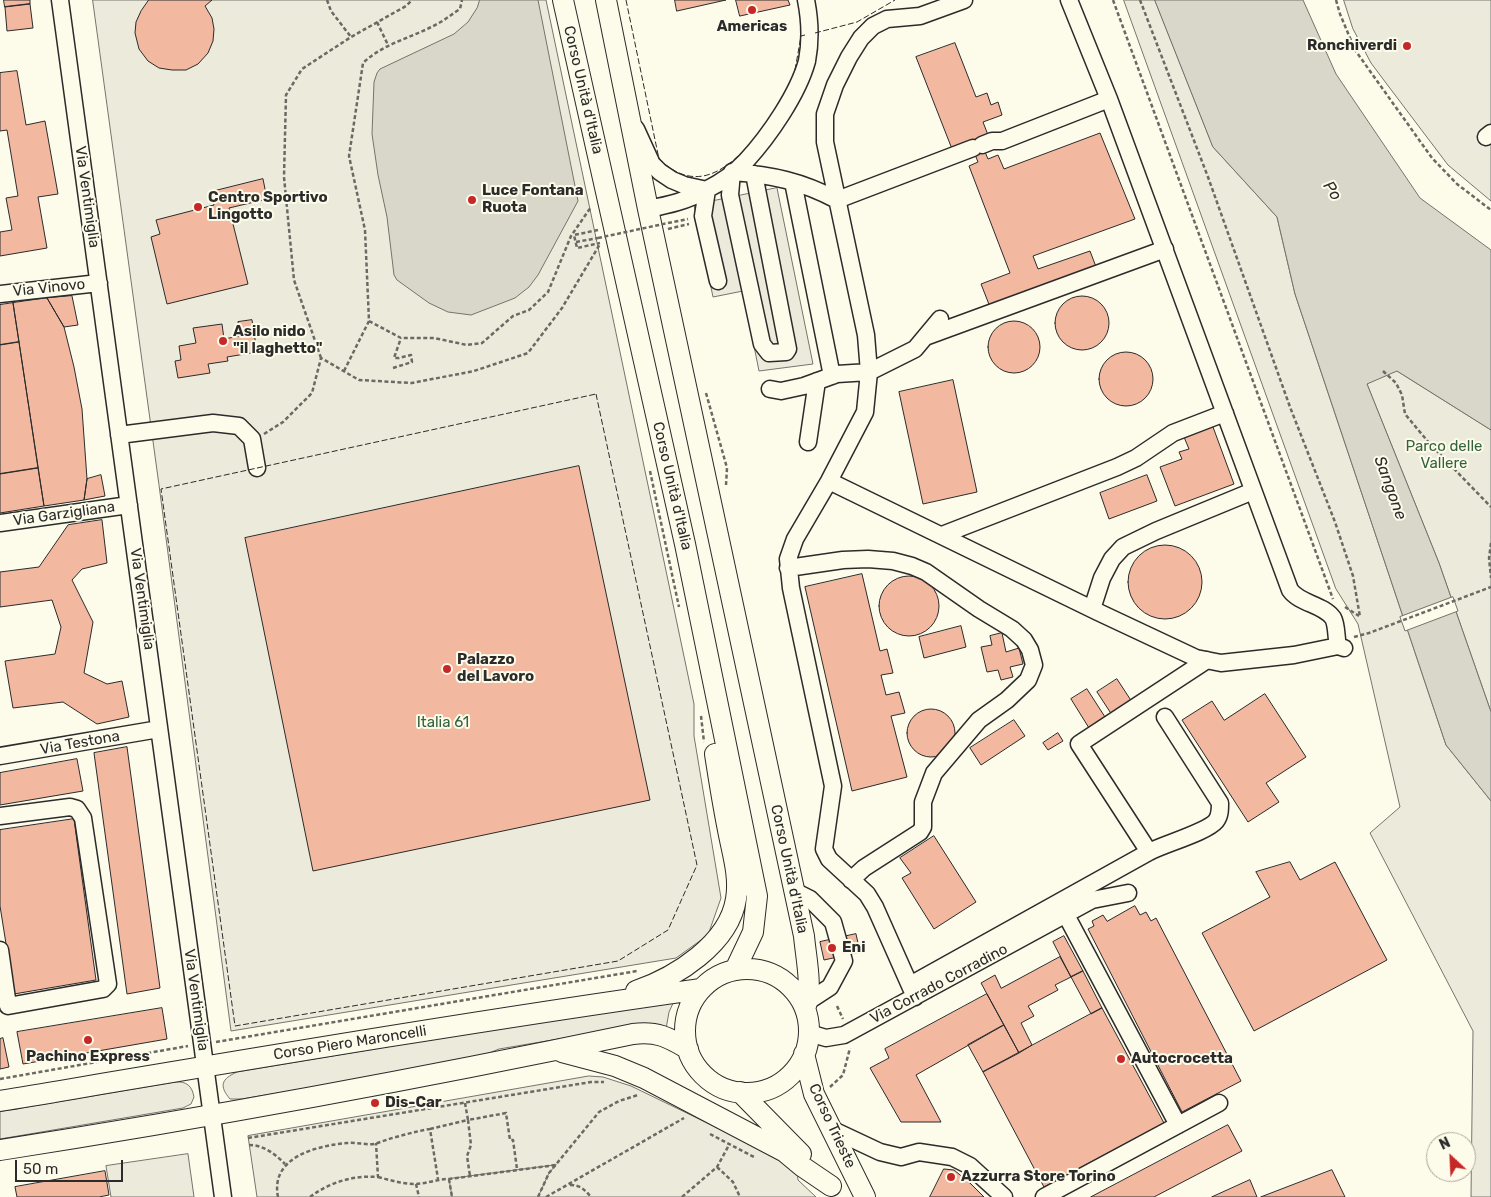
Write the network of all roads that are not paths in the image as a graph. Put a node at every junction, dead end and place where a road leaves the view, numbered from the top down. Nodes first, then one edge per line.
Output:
1 (60, 0) edge
2 (563, 0) edge
3 (600, 0) edge
4 (606, 0) edge
5 (806, 0) edge
6 (964, 0) edge
7 (1069, 0) edge
8 (618, 54) junction
9 (1109, 99) junction
10 (630, 119) junction
11 (732, 172) junction
12 (754, 174) junction
13 (793, 182) junction
14 (707, 190) junction
15 (837, 200) junction
16 (648, 209) junction
17 (1165, 249) junction
18 (718, 281) dead end
19 (99, 283) junction
20 (0, 294) edge
21 (940, 319) dead end
22 (925, 337) junction
23 (869, 372) junction
24 (824, 378) junction
25 (770, 389) dead end
26 (1225, 413) junction
27 (119, 435) junction
28 (808, 442) dead end
29 (257, 468) dead end
30 (829, 481) junction
31 (1254, 491) junction
32 (129, 505) junction
33 (0, 523) edge
34 (942, 535) junction
35 (788, 568) junction
36 (1092, 609) junction
37 (1207, 660) junction
38 (1165, 717) dead end
39 (721, 719) junction
40 (159, 729) junction
41 (0, 756) edge
42 (0, 816) edge
43 (1148, 852) junction
44 (851, 880) junction
45 (794, 891) junction
46 (1128, 894) dead end
47 (1066, 915) junction
48 (0, 950) edge
49 (735, 970) junction
50 (701, 989) junction
51 (913, 991) junction
52 (601, 1003) junction
53 (806, 1006) junction
54 (809, 1033) junction
55 (688, 1050) junction
56 (556, 1051) junction
57 (804, 1054) junction
58 (205, 1067) junction
59 (740, 1092) junction
60 (0, 1101) edge
61 (1219, 1103) dead end
62 (212, 1115) junction
63 (1178, 1125) junction
64 (831, 1129) junction
65 (0, 1150) edge
66 (834, 1192) edge
67 (223, 1197) edge
68 (865, 1197) edge
69 (1004, 1197) edge
70 (1044, 1197) edge

1 - 19 street, Via Ventimiglia
2 - 39 main road, Corso Unità d'Italia
3 - 8 main road, Corso Unità d'Italia
4 - 8 main road, Corso Unità d'Italia
5 - 11 street
6 - 15 street
7 - 9 street
8 - 10 main road, Corso Unità d'Italia
9 - 15 street
9 - 17 street
10 - 14 street
10 - 16 main road, Corso Unità d'Italia
11 - 12 street
11 - 12 street
11 - 14 street
12 - 13 street
13 - 15 street
13 - 24 street
14 - 16 street
14 - 18 street
15 - 23 street
16 - 45 main road, Corso Unità d'Italia
17 - 22 street
17 - 26 street
19 - 20 street, Via Vinovo
19 - 27 street, Via Ventimiglia
21 - 22 street
22 - 23 street
23 - 24 street
23 - 30 street
24 - 25 street
24 - 28 street
26 - 31 street
26 - 34 street
27 - 29 street
27 - 32 street, Via Ventimiglia
30 - 34 street
30 - 35 street
31 - 36 street
31 - 37 street
32 - 33 street, Via Garzigliana
32 - 40 street, Via Ventimiglia
34 - 36 street
35 - 44 street
35 - 44 street
36 - 37 street
37 - 43 street
38 - 43 street
39 - 49 main road, Corso Unità d'Italia
39 - 52 main road
40 - 41 street, Via Testona
40 - 58 street, Via Ventimiglia
42 - 48 street
43 - 51 street
44 - 51 street
45 - 53 main road, Corso Unità d'Italia
45 - 53 street
46 - 47 street, Via Corrado Corradino
47 - 51 street, Via Corrado Corradino
47 - 63 street
49 - 50 main road
49 - 53 main road
50 - 52 main road, Corso Piero Maroncelli
50 - 55 main road
51 - 54 street, Via Corrado Corradino
52 - 58 main road, Corso Piero Maroncelli
53 - 54 main road
54 - 57 main road
55 - 56 main road
55 - 59 main road
56 - 62 main road
56 - 66 main road
57 - 59 main road
57 - 64 main road, Corso Trieste
58 - 60 main road, Corso Piero Maroncelli
58 - 62 street, Via Ventimiglia
59 - 66 main road, Corso Trieste
61 - 63 street
62 - 65 main road
62 - 67 street, Via Ventimiglia
63 - 70 street
64 - 68 main road, Corso Trieste
64 - 69 street

